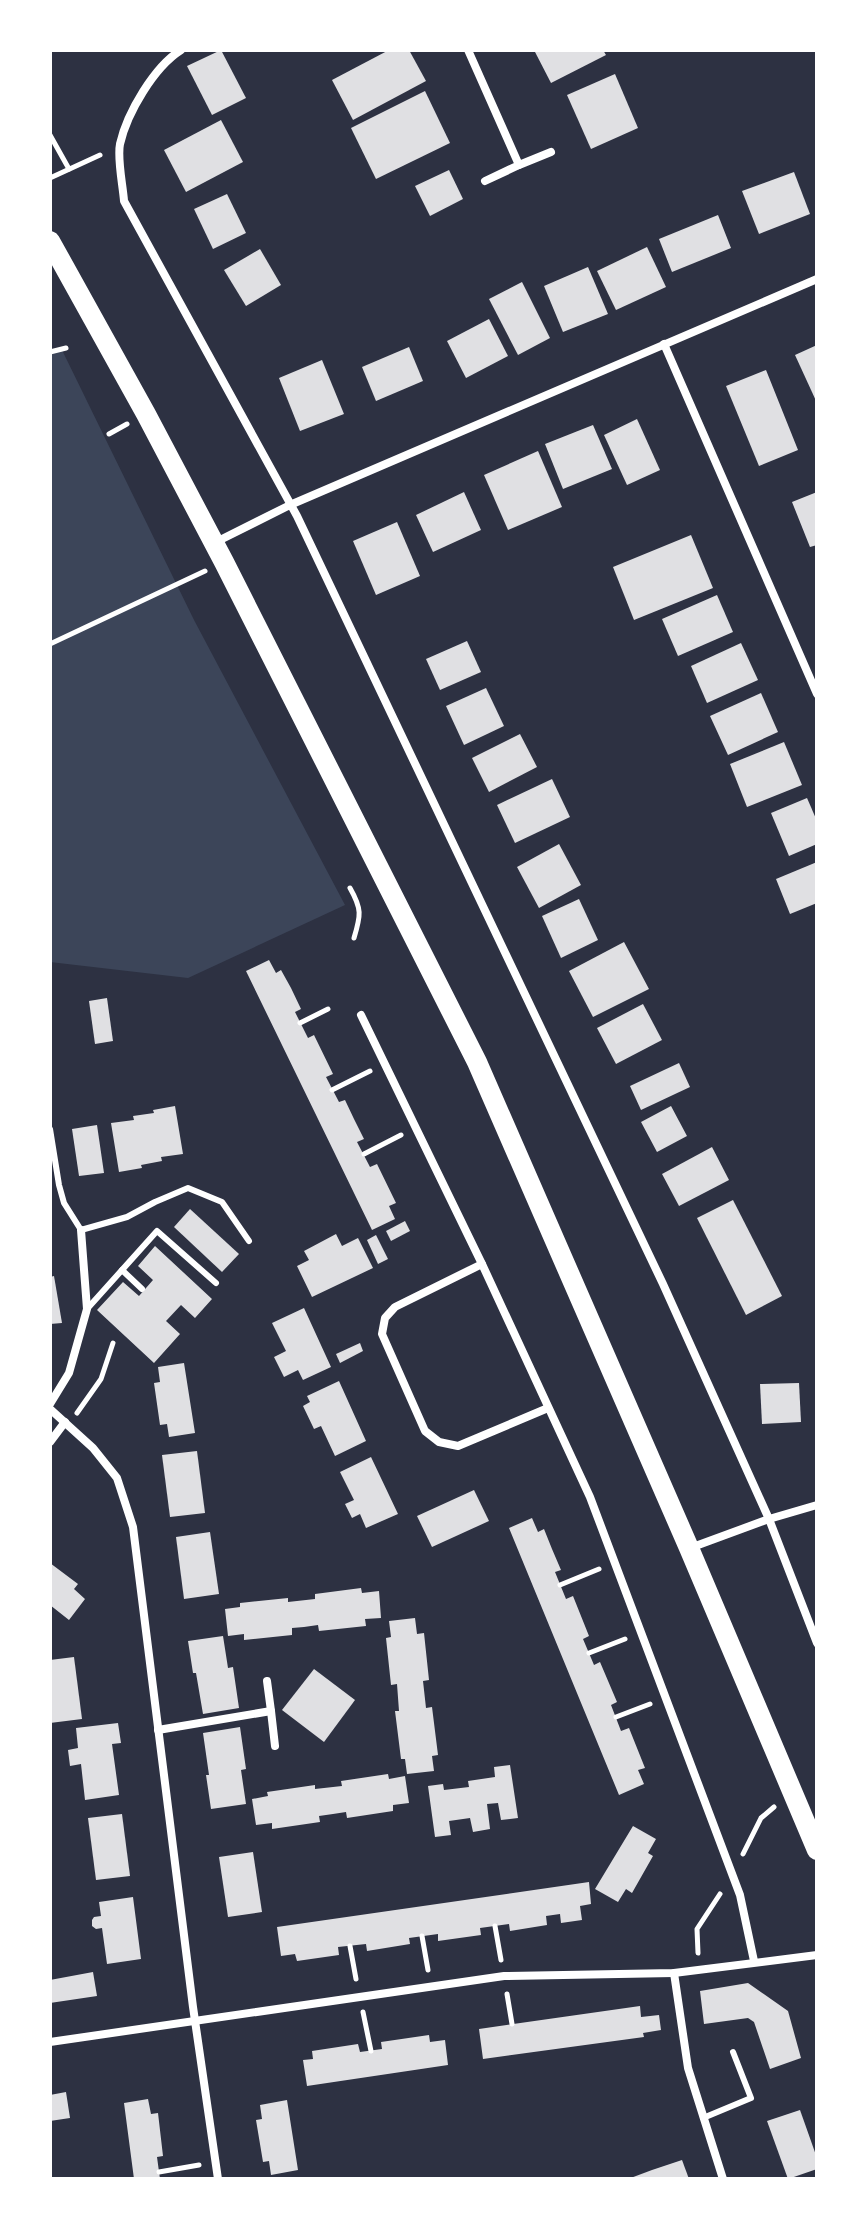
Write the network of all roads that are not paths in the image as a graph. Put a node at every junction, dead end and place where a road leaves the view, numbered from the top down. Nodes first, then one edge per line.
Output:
1 (181, 50) edge
2 (468, 50) edge
3 (551, 152) dead end
4 (519, 165) junction
5 (485, 181) dead end
6 (50, 241) edge
7 (817, 279) edge
8 (664, 344) junction
9 (290, 505) junction
10 (214, 544) junction
11 (817, 694) edge
12 (361, 1015) dead end
13 (50, 1129) edge
14 (81, 1230) junction
15 (249, 1241) dead end
16 (482, 1264) junction
17 (122, 1270) junction
18 (216, 1283) dead end
19 (142, 1289) dead end
20 (87, 1309) junction
21 (50, 1407) edge
22 (548, 1408) junction
23 (67, 1422) junction
24 (50, 1442) edge
25 (817, 1505) edge
26 (769, 1519) junction
27 (689, 1548) junction
28 (817, 1643) edge
29 (267, 1681) dead end
30 (271, 1711) junction
31 (158, 1730) junction
32 (275, 1746) dead end
33 (817, 1850) edge
34 (817, 1955) edge
35 (754, 1961) junction
36 (674, 1973) junction
37 (195, 2021) junction
38 (50, 2042) edge
39 (733, 2052) dead end
40 (703, 2118) junction
41 (218, 2179) edge
42 (723, 2179) edge

1 - 9 street
2 - 4 street
3 - 4 street
4 - 5 street
6 - 10 highway
7 - 8 street
8 - 9 street
8 - 11 street
9 - 10 street
9 - 26 street
10 - 27 highway
12 - 16 street
13 - 14 lane
14 - 15 lane
14 - 20 street
16 - 22 street
16 - 22 street
17 - 18 lane
17 - 19 lane
17 - 20 lane
20 - 21 street
21 - 23 street
22 - 35 street
23 - 24 street
23 - 31 street
25 - 26 street
26 - 27 street
26 - 28 street
27 - 33 highway
29 - 30 street
30 - 31 street
30 - 32 street
31 - 37 street
34 - 35 street
35 - 36 street
36 - 37 street
36 - 40 street
37 - 38 street
37 - 41 street
39 - 40 lane
40 - 42 street

